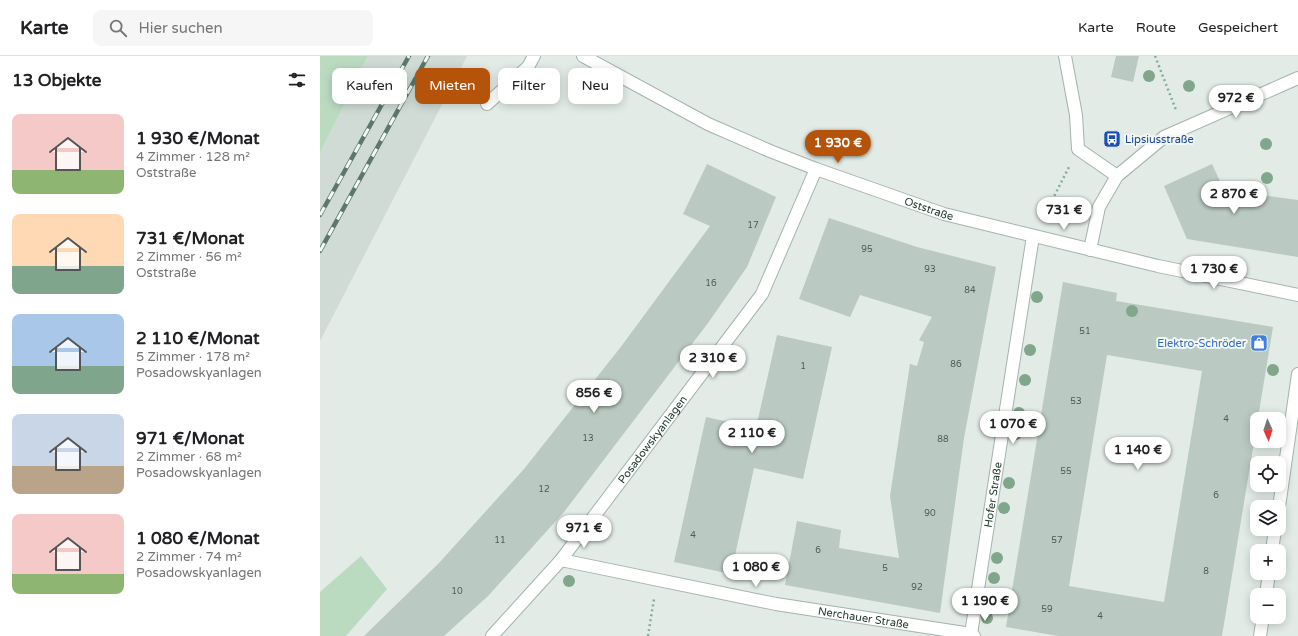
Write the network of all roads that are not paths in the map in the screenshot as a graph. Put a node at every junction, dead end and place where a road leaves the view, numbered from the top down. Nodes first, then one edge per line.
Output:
1 (534, 56) edge
2 (583, 56) edge
3 (1065, 56) edge
4 (1298, 78) edge
5 (490, 101) edge
6 (816, 169) junction
7 (1117, 176) junction
8 (1033, 236) junction
9 (1090, 250) junction
10 (1298, 295) edge
11 (1298, 374) edge
12 (1280, 500) edge
13 (561, 560) junction
14 (655, 579) junction
15 (800, 608) junction
16 (1262, 624) edge
17 (972, 635) edge
18 (492, 636) edge
19 (1260, 636) edge

1 - 5 street
2 - 6 street, Oststraße
3 - 7 street
4 - 7 street
6 - 8 street, Oststraße
6 - 13 street, Posadowskyanlagen
7 - 9 street
8 - 9 street, Oststraße
8 - 17 street, Hofer Straße
9 - 10 street, Oststraße
11 - 12 street
13 - 14 street
13 - 18 street, Posadowskyanlagen
14 - 15 street, Nerchauer Straße
14 - 15 street
15 - 17 street, Nerchauer Straße
16 - 19 street

